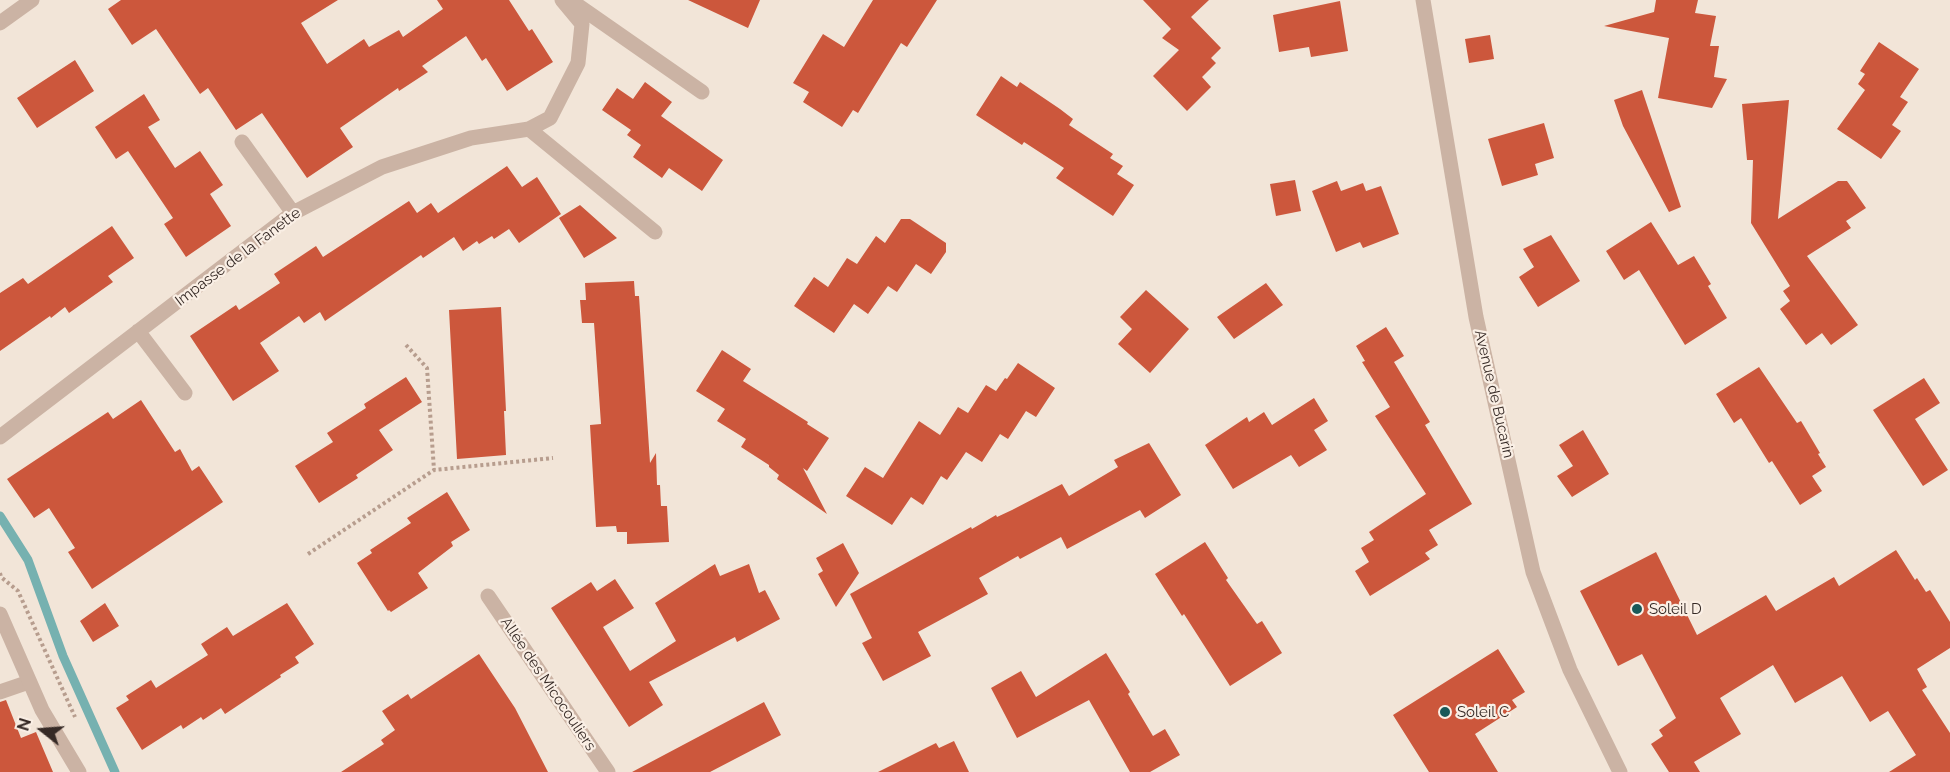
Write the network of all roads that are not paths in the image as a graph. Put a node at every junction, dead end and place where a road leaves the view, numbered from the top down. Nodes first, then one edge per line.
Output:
1 (32, 0) edge
2 (562, 0) edge
3 (570, 0) edge
4 (1423, 0) edge
5 (0, 23) edge
6 (702, 92) dead end
7 (529, 129) junction
8 (242, 142) dead end
9 (293, 213) junction
10 (655, 232) dead end
11 (138, 332) junction
12 (185, 393) dead end
13 (0, 437) edge
14 (488, 596) dead end
15 (0, 614) edge
16 (29, 682) junction
17 (0, 692) edge
18 (79, 772) edge
19 (608, 772) edge
20 (1620, 772) edge

1 - 5 street
2 - 7 street, Impasse de la Fanette
3 - 6 street
4 - 20 street, Avenue de Bucarin
7 - 9 street, Impasse de la Fanette
7 - 10 street
8 - 9 street
9 - 11 street, Impasse de la Fanette
11 - 12 street
11 - 13 street, Impasse de la Fanette
14 - 19 street, Allée des Micocouliers
15 - 16 street
16 - 17 street
16 - 18 street

